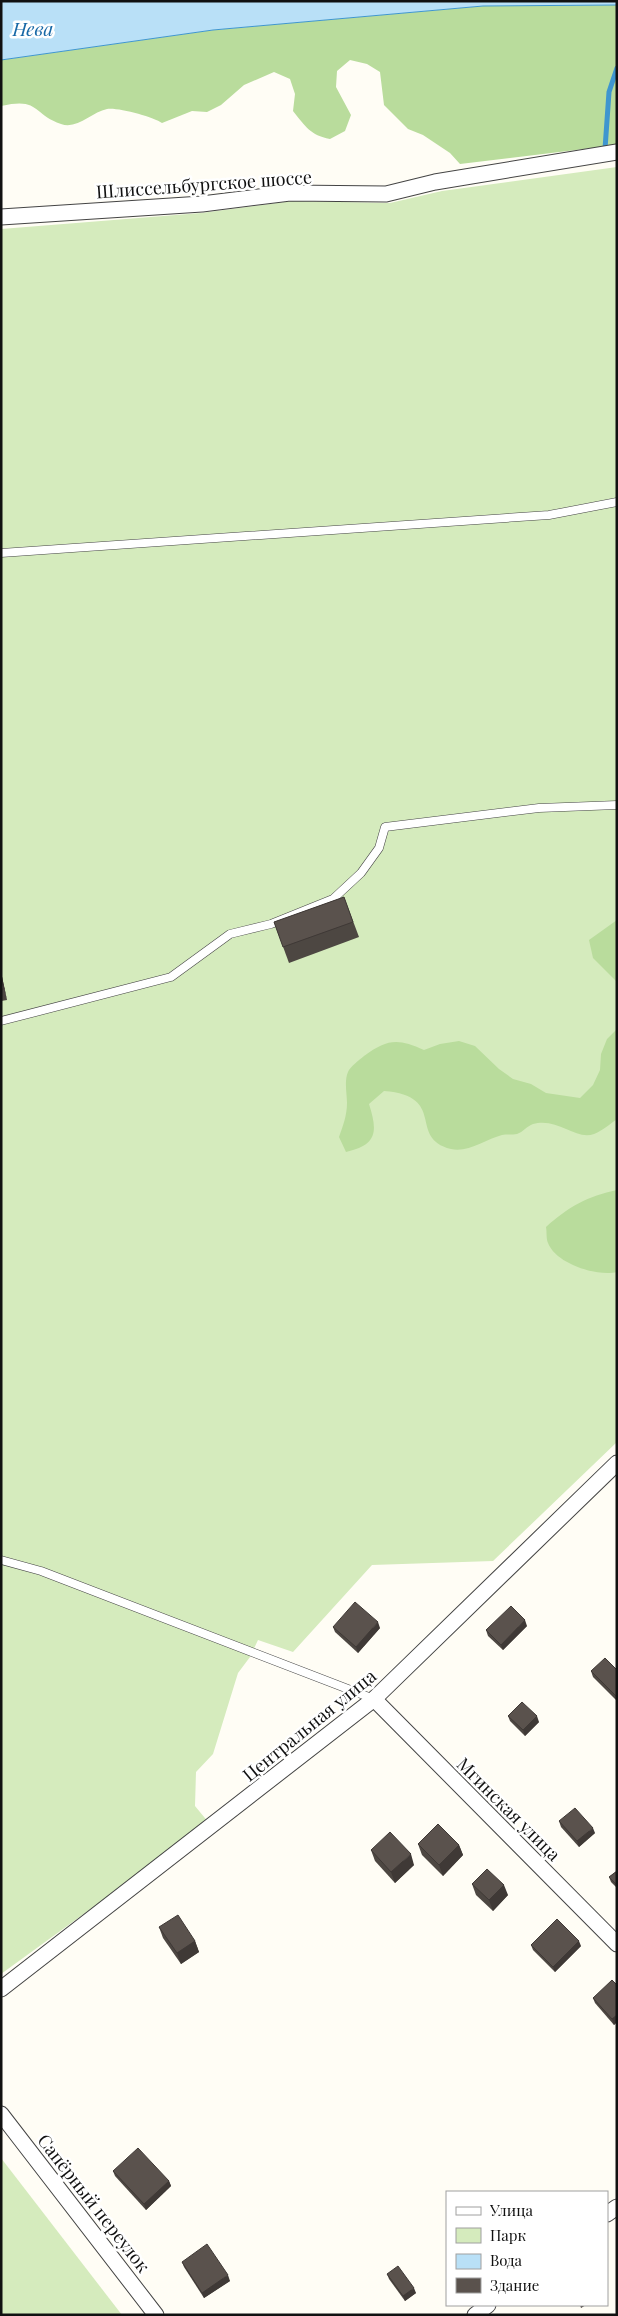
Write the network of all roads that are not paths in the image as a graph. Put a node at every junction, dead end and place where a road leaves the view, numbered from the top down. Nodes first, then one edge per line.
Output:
1 (617, 152) edge
2 (1, 217) edge
3 (617, 502) edge
4 (1, 553) edge
5 (617, 805) edge
6 (1, 1021) edge
7 (617, 1463) edge
8 (1, 1560) edge
9 (374, 1699) junction
10 (617, 1944) edge
11 (1, 1989) edge
12 (1, 2114) edge
13 (487, 2306) edge
14 (156, 2315) edge
15 (474, 2315) edge

1 - 2 street, Шлиссельбургское шоссе
3 - 4 lane
5 - 6 lane
7 - 9 street, Центральная улица
8 - 9 lane
9 - 10 street, Мгинская улица
9 - 11 street, Центральная улица
12 - 14 street, Сапёрный переулок
13 - 15 street

